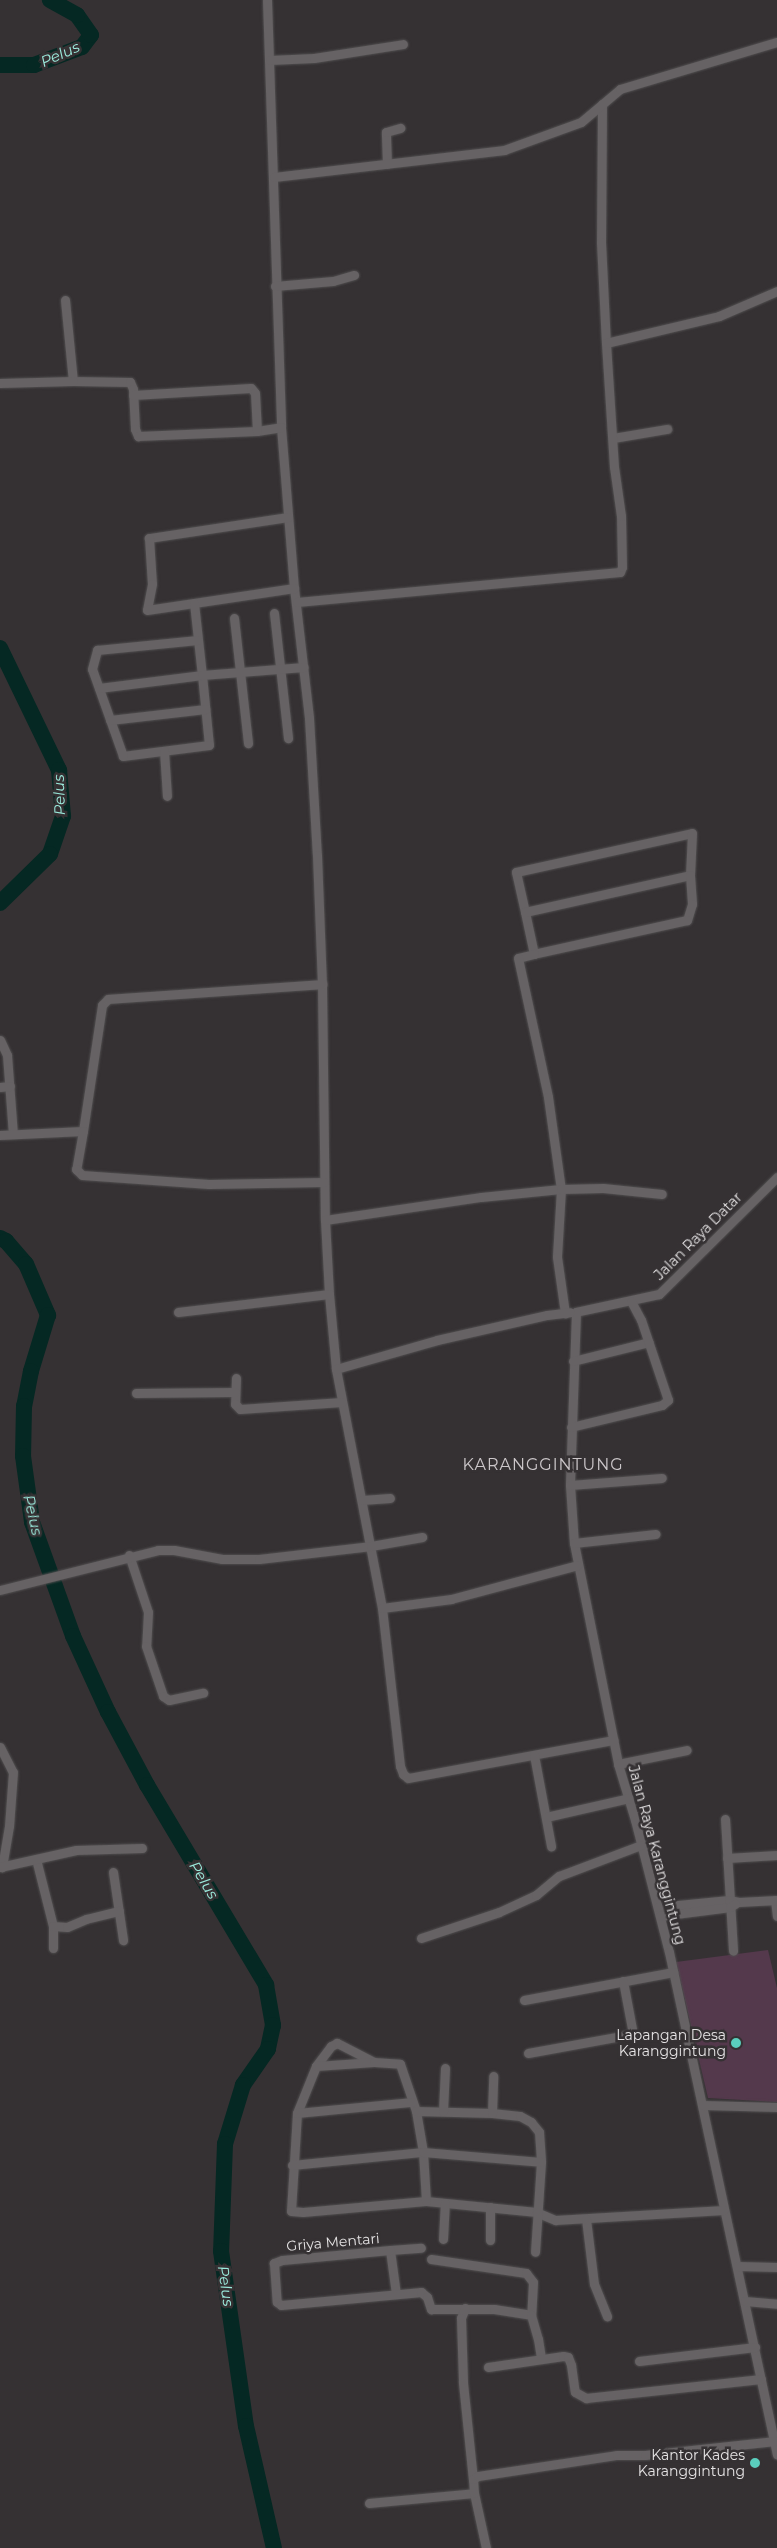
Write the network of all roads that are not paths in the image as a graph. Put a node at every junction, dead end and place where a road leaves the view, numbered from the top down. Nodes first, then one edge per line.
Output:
1 (267, 0) edge
2 (777, 42) edge
3 (403, 44) dead end
4 (270, 60) junction
5 (602, 104) junction
6 (400, 128) dead end
7 (387, 164) junction
8 (274, 177) junction
9 (354, 275) dead end
10 (275, 286) junction
11 (777, 291) edge
12 (65, 300) dead end
13 (606, 343) junction
14 (72, 381) junction
15 (0, 383) edge
16 (133, 395) junction
17 (281, 427) junction
18 (667, 429) dead end
19 (257, 431) junction
20 (613, 438) junction
21 (288, 517) junction
22 (294, 588) junction
23 (297, 602) junction
24 (194, 603) junction
25 (274, 613) dead end
26 (234, 618) dead end
27 (198, 640) junction
28 (304, 667) junction
29 (280, 669) junction
30 (240, 672) junction
31 (202, 675) junction
32 (99, 688) junction
33 (205, 709) junction
34 (110, 720) junction
35 (288, 738) dead end
36 (248, 743) dead end
37 (164, 751) junction
38 (168, 796) dead end
39 (690, 875) junction
40 (525, 912) junction
41 (534, 954) junction
42 (322, 984) junction
43 (0, 1040) edge
44 (10, 1086) junction
45 (0, 1087) edge
46 (83, 1131) junction
47 (13, 1134) junction
48 (0, 1135) edge
49 (777, 1177) edge
50 (324, 1182) junction
51 (561, 1189) junction
52 (662, 1194) dead end
53 (325, 1220) junction
54 (329, 1294) junction
55 (631, 1301) junction
56 (178, 1312) dead end
57 (565, 1312) junction
58 (576, 1312) junction
59 (649, 1342) junction
60 (574, 1362) junction
61 (336, 1369) junction
62 (236, 1378) dead end
63 (235, 1392) junction
64 (136, 1393) dead end
65 (342, 1402) junction
66 (571, 1427) junction
67 (662, 1478) dead end
68 (570, 1485) junction
69 (390, 1498) dead end
70 (362, 1500) junction
71 (656, 1534) dead end
72 (422, 1536) dead end
73 (574, 1543) junction
74 (371, 1546) junction
75 (129, 1555) junction
76 (578, 1565) junction
77 (0, 1590) edge
78 (382, 1608) junction
79 (203, 1693) dead end
80 (614, 1740) junction
81 (0, 1746) edge
82 (687, 1750) dead end
83 (534, 1755) junction
84 (618, 1764) junction
85 (628, 1798) junction
86 (546, 1817) junction
87 (725, 1819) dead end
88 (642, 1845) junction
89 (551, 1846) dead end
90 (142, 1848) dead end
91 (777, 1855) edge
92 (36, 1858) junction
93 (727, 1858) junction
94 (1, 1867) edge
95 (113, 1872) dead end
96 (776, 1900) edge
97 (730, 1903) junction
98 (119, 1911) junction
99 (659, 1911) junction
100 (777, 1916) edge
101 (53, 1926) junction
102 (421, 1938) dead end
103 (123, 1940) dead end
104 (53, 1948) dead end
105 (732, 1951) dead end
106 (674, 1972) junction
107 (623, 1981) junction
108 (524, 2000) dead end
109 (528, 2053) dead end
110 (374, 2062) junction
111 (316, 2066) junction
112 (445, 2068) dead end
113 (493, 2076) dead end
114 (412, 2102) junction
115 (702, 2105) junction
116 (777, 2107) edge
117 (416, 2111) junction
118 (443, 2111) junction
119 (297, 2113) junction
120 (492, 2113) junction
121 (423, 2152) junction
122 (541, 2162) junction
123 (292, 2165) junction
124 (426, 2201) junction
125 (445, 2203) junction
126 (490, 2207) junction
127 (724, 2210) junction
128 (536, 2212) junction
129 (586, 2219) junction
130 (443, 2239) dead end
131 (490, 2240) dead end
132 (421, 2248) dead end
133 (390, 2250) junction
134 (535, 2252) dead end
135 (431, 2259) dead end
136 (737, 2266) junction
137 (777, 2267) edge
138 (396, 2294) junction
139 (745, 2301) junction
140 (777, 2304) edge
141 (465, 2308) junction
142 (531, 2315) junction
143 (607, 2317) dead end
144 (755, 2347) junction
145 (541, 2359) junction
146 (639, 2361) dead end
147 (488, 2367) dead end
148 (761, 2379) junction
149 (774, 2441) junction
150 (777, 2455) edge
151 (473, 2479) junction
152 (474, 2493) junction
153 (369, 2503) dead end
154 (486, 2548) edge

1 - 4 street
2 - 5 street
3 - 4 street
4 - 8 street
5 - 7 street
5 - 13 street
6 - 7 street
7 - 8 street
8 - 10 street
9 - 10 street
10 - 17 street
11 - 13 street
12 - 14 street
13 - 20 street
14 - 15 street
14 - 16 street
16 - 19 street
16 - 19 street
17 - 19 street
17 - 21 street
18 - 20 street
20 - 23 street
21 - 22 street
21 - 24 street
22 - 23 street
22 - 24 street
23 - 28 street
24 - 27 street
25 - 29 street
26 - 30 street
27 - 31 street
27 - 32 street
28 - 29 street
28 - 42 street
29 - 30 street
29 - 35 street
30 - 31 street
30 - 36 street
31 - 32 street
31 - 33 street
32 - 34 street
33 - 34 street
33 - 37 street
34 - 37 street
37 - 38 street
39 - 40 street
39 - 40 street
39 - 41 street
40 - 41 street
41 - 51 street
42 - 46 street
42 - 50 street
43 - 44 street
44 - 45 street
44 - 47 street
46 - 47 street
46 - 50 street
47 - 48 street
49 - 55 street, Jalan Raya Datar
50 - 53 street
51 - 52 street
51 - 53 street
51 - 57 street
53 - 54 street
54 - 56 street
54 - 61 street
55 - 58 street
55 - 59 street
57 - 58 street
57 - 61 street
58 - 60 street, Jalan Raya Karanggintung
59 - 60 street
59 - 66 street
60 - 66 street, Jalan Raya Karanggintung
61 - 65 street
62 - 63 street
63 - 64 street
63 - 65 street
65 - 70 street
66 - 68 street, Jalan Raya Karanggintung
67 - 68 street
68 - 73 street, Jalan Raya Karanggintung
69 - 70 street
70 - 74 street
71 - 73 street
72 - 74 street
73 - 76 street, Jalan Raya Karanggintung
74 - 75 street
74 - 78 street
75 - 77 street
75 - 79 street
76 - 78 street
76 - 80 street, Jalan Raya Karanggintung
78 - 83 street
80 - 83 street
80 - 84 street, Jalan Raya Karanggintung
81 - 94 street
82 - 84 street
83 - 86 street
84 - 85 street, Jalan Raya Karanggintung
85 - 86 street
85 - 88 street, Jalan Raya Karanggintung
86 - 89 street
87 - 93 street
88 - 99 street, Jalan Raya Karanggintung
88 - 102 street
90 - 92 street
91 - 93 street
92 - 94 street
92 - 101 street
93 - 97 street
95 - 98 street
96 - 97 street
96 - 100 street
97 - 99 street
97 - 105 street
98 - 101 street
98 - 103 street
99 - 106 street, Jalan Raya Karanggintung
101 - 104 street
106 - 107 street
106 - 115 street, Jalan Raya Karanggintung
107 - 108 street
107 - 109 street
110 - 111 street
110 - 111 street
110 - 114 street
111 - 119 street
112 - 118 street
113 - 120 street
114 - 117 street
114 - 119 street
115 - 116 street
115 - 127 street, Jalan Raya Karanggintung
117 - 118 street
117 - 121 street
118 - 120 street
119 - 123 street
120 - 122 street
121 - 122 street
121 - 123 street
121 - 124 street
122 - 128 street
123 - 124 street
124 - 125 street
125 - 126 street
125 - 130 street
126 - 128 street
126 - 131 street
127 - 129 street
127 - 136 street, Jalan Raya Karanggintung
128 - 129 street
128 - 134 street
129 - 143 street
132 - 133 street
133 - 138 street, Griya Mentari
133 - 138 street, Griya Mentari
135 - 142 street
136 - 137 street
136 - 139 street, Jalan Raya Karanggintung
138 - 141 street, Griya Mentari
139 - 140 street
139 - 144 street, Jalan Raya Karanggintung
141 - 142 street, Griya Mentari
141 - 151 street
142 - 145 street
144 - 146 street
144 - 148 street, Jalan Raya Karanggintung
145 - 147 street
145 - 148 street
148 - 149 street, Jalan Raya Karanggintung
149 - 150 street, Jalan Raya Karanggintung
149 - 151 street
151 - 152 street
152 - 153 street
152 - 154 street

